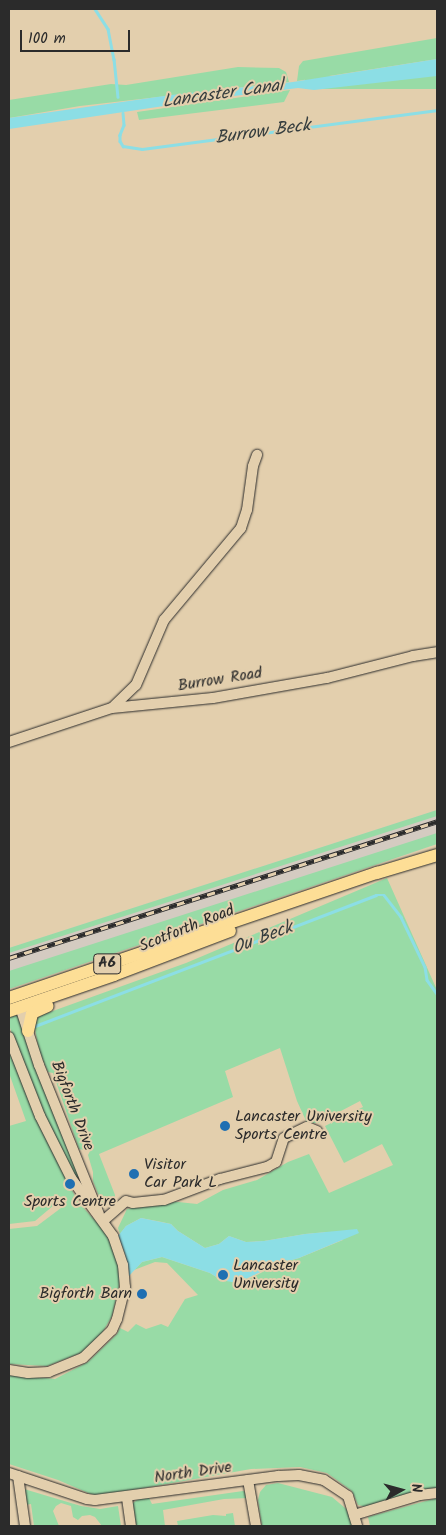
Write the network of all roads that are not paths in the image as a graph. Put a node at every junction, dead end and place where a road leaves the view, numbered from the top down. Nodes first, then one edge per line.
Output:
1 (258, 456) dead end
2 (437, 652) edge
3 (136, 685) junction
4 (142, 704) junction
5 (112, 708) junction
6 (9, 742) edge
7 (437, 855) edge
8 (291, 902) junction
9 (237, 928) junction
10 (10, 997) edge
11 (14, 1009) edge
12 (28, 1030) junction
13 (9, 1037) edge
14 (317, 1131) dead end
15 (101, 1217) junction
16 (9, 1370) edge
17 (13, 1474) edge
18 (248, 1480) junction
19 (437, 1494) edge
20 (127, 1498) junction
21 (354, 1516) junction
22 (25, 1526) edge
23 (131, 1526) edge
24 (256, 1526) edge
25 (357, 1526) edge

1 - 3 street
2 - 4 street, Burrow Road
3 - 4 street
3 - 5 street
4 - 5 street, Burrow Road
5 - 6 street, Burrow Road
7 - 8 main road, Scotforth Road / A6
8 - 9 main road, Scotforth Road / A6
8 - 10 main road, Scotforth Road / A6
9 - 11 main road, Scotforth Road / A6
9 - 12 main road
10 - 11 main road
11 - 12 street, Bigforth Drive
12 - 15 street, Bigforth Drive
13 - 15 street, Bigforth Drive
14 - 15 street
15 - 16 street, Bigforth Drive
17 - 20 street, North Drive
17 - 22 street
18 - 20 street, North Drive
18 - 21 street, North Drive
18 - 24 street
19 - 21 street
20 - 23 street
21 - 25 street, North Drive

